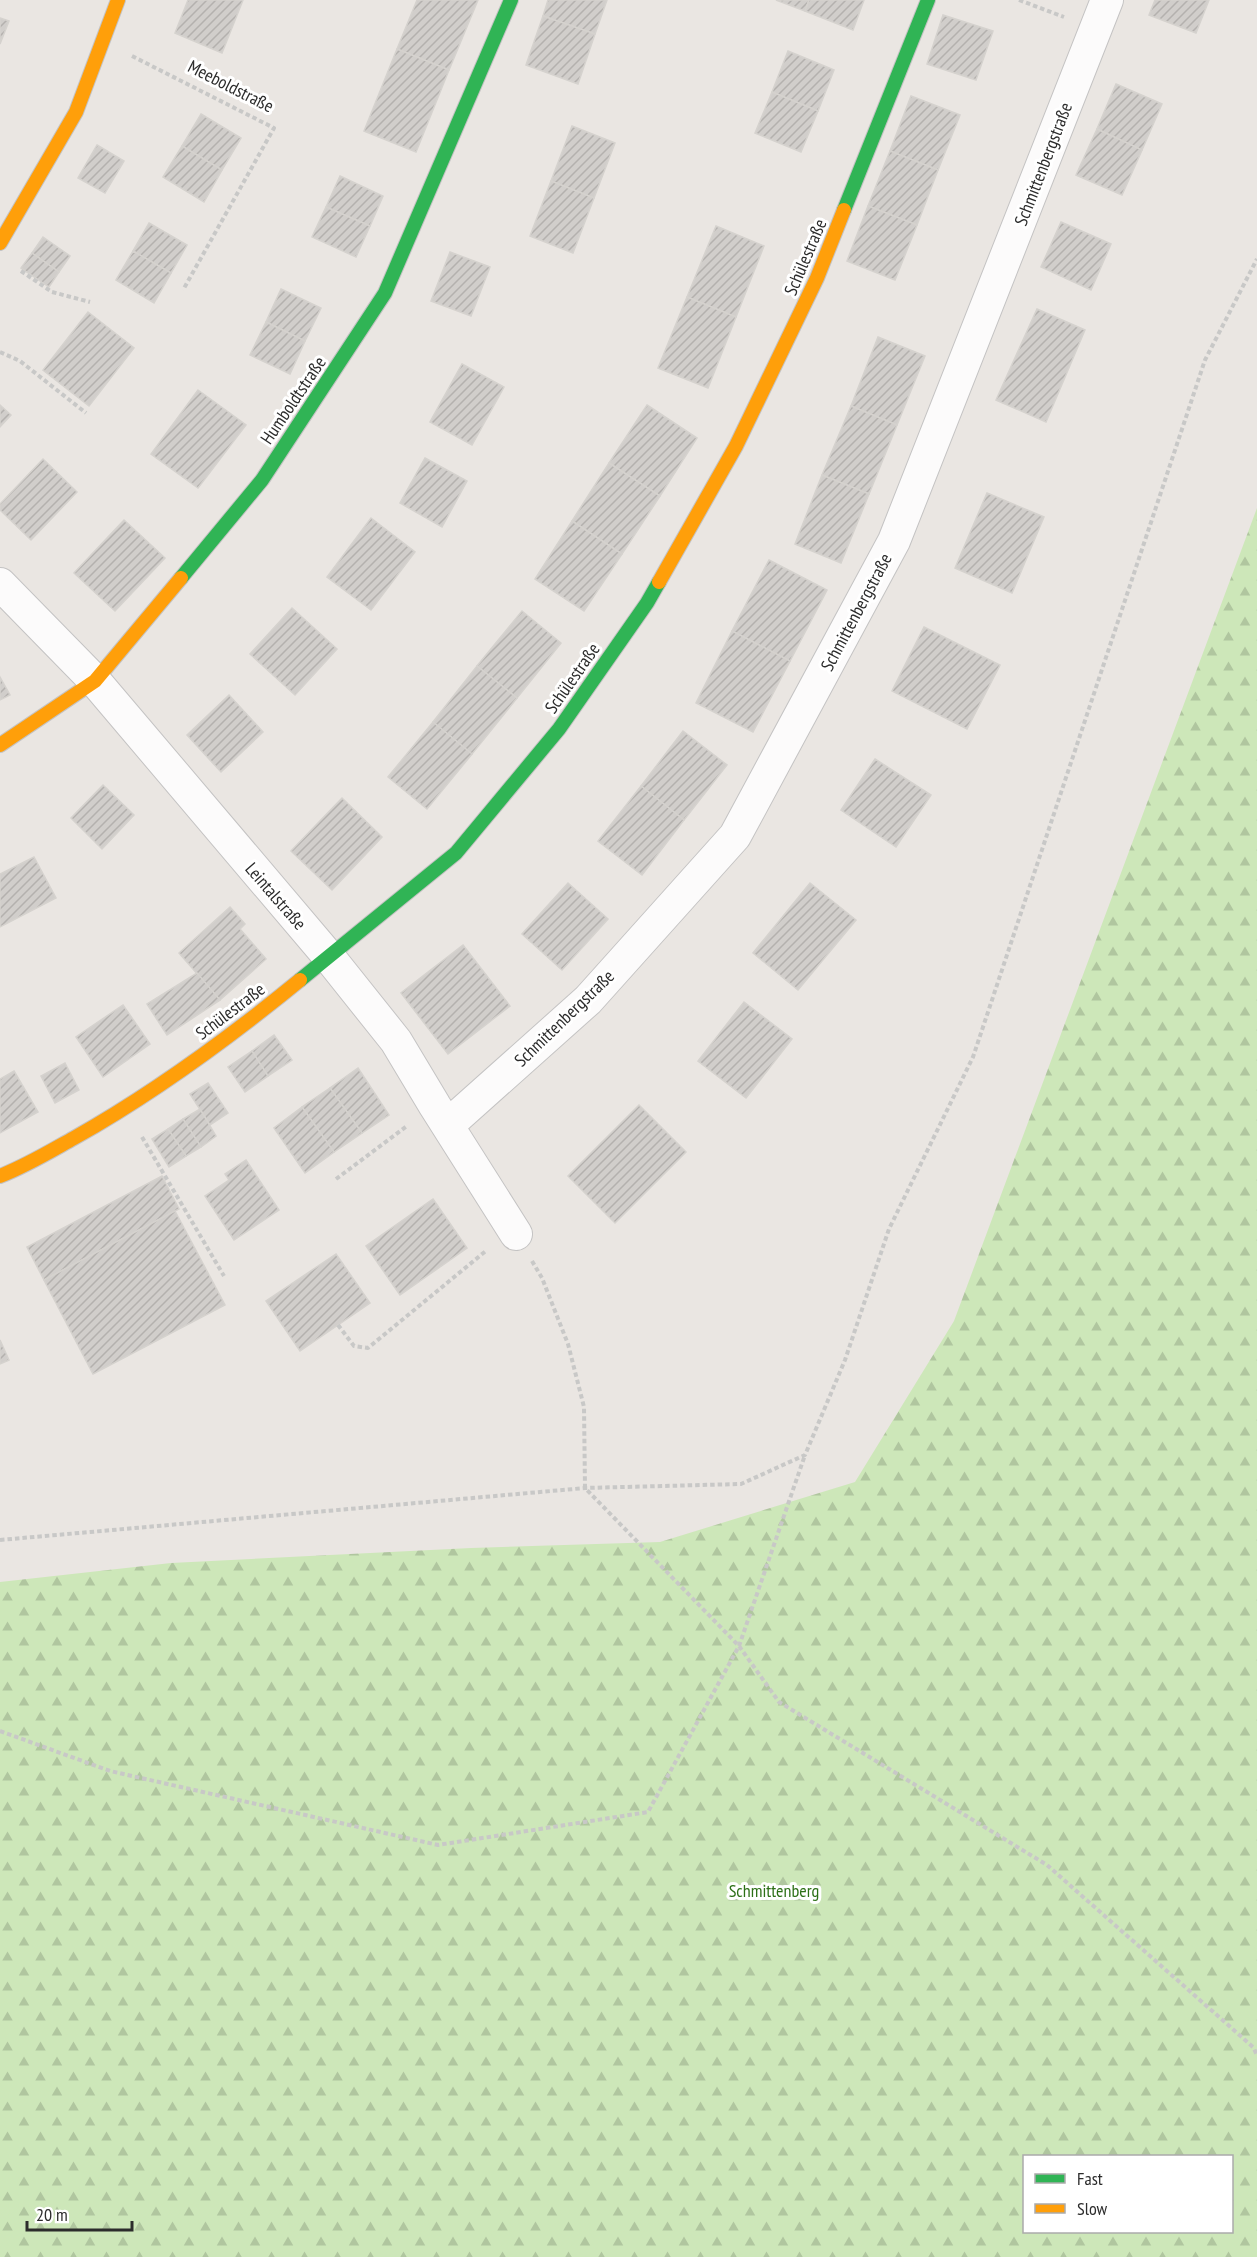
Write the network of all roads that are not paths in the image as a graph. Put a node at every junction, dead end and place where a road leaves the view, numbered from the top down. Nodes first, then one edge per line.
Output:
1 (118, 0) edge
2 (511, 0) edge
3 (928, 0) edge
4 (1107, 0) edge
5 (0, 243) edge
6 (0, 584) edge
7 (95, 681) junction
8 (0, 745) edge
9 (328, 957) junction
10 (441, 1115) junction
11 (0, 1176) edge
12 (515, 1231) road end

1 - 5 street
2 - 7 street, Humboldtstraße
3 - 9 street, Schülestraße
4 - 10 street, Schmittenbergstraße
6 - 7 street, Leintalstraße
7 - 8 street, Humboldtstraße
7 - 9 street, Leintalstraße
9 - 10 street, Leintalstraße
9 - 11 street, Schülestraße
10 - 12 street, Leintalstraße

